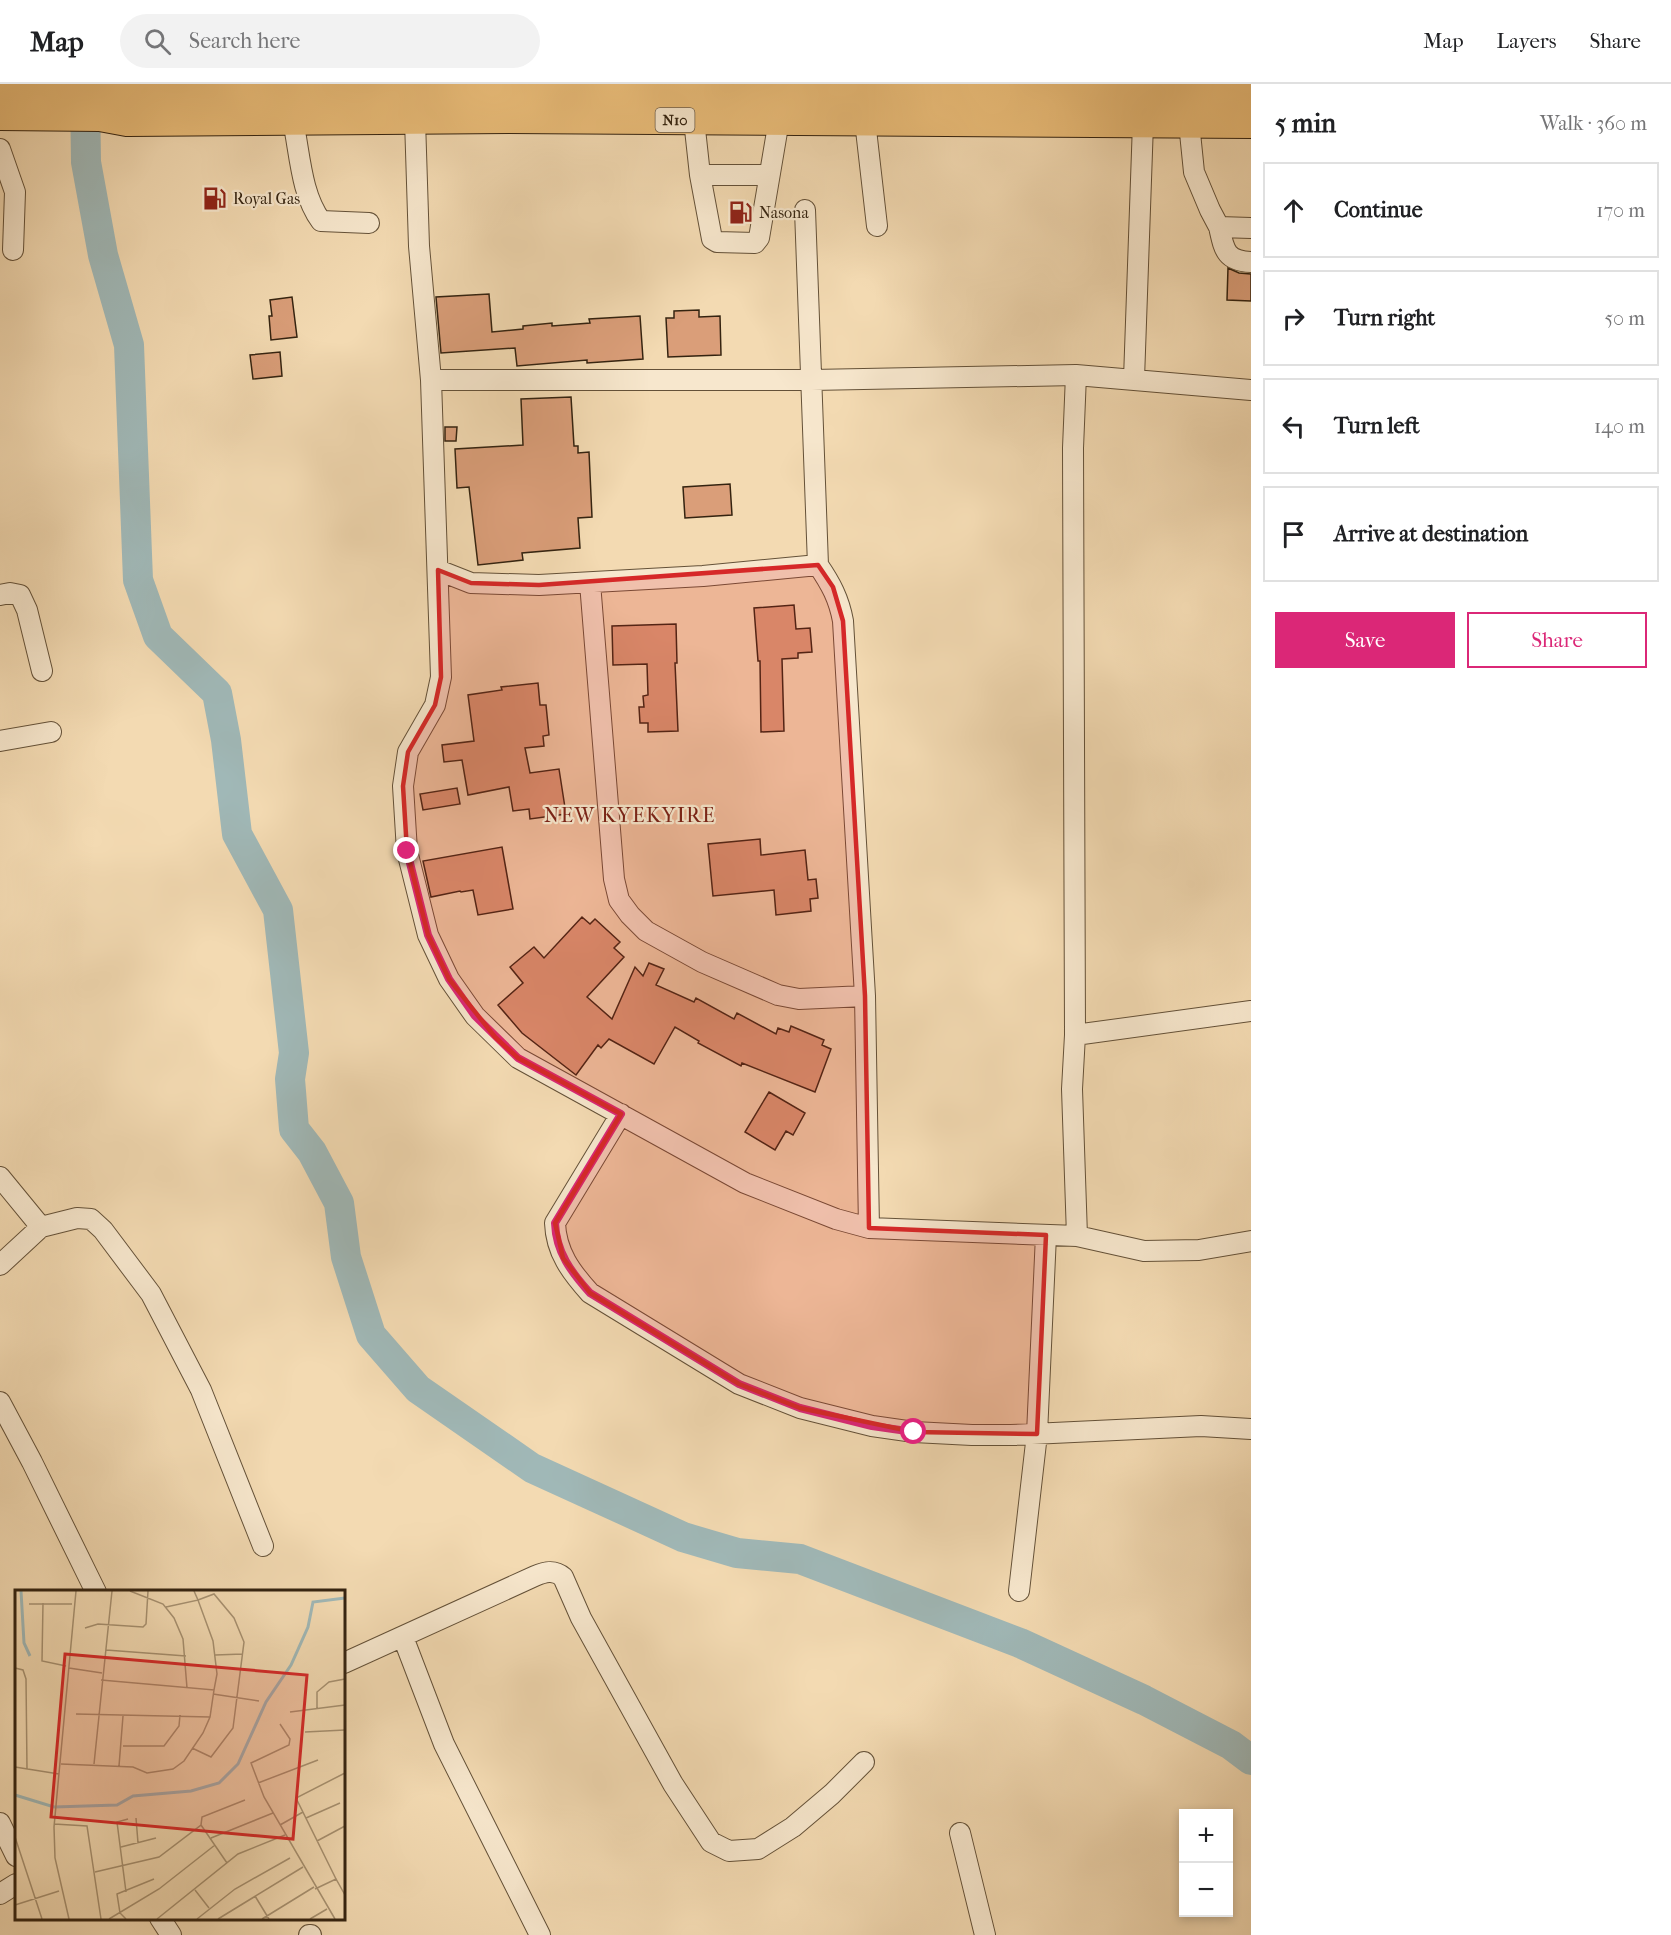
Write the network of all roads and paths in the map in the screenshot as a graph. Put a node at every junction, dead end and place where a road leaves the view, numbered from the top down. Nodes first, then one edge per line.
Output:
1 (1161, 91) edge
2 (0, 94) edge
3 (1251, 98) edge
4 (336, 100) edge
5 (90, 105) junction
6 (0, 116) edge
7 (415, 120) junction
8 (694, 120) junction
9 (778, 120) junction
10 (293, 121) junction
11 (865, 121) junction
12 (1143, 123) junction
13 (1189, 123) junction
14 (1251, 123) edge
15 (0, 149) edge
16 (700, 175) junction
17 (769, 175) junction
18 (805, 210) dead end
19 (369, 223) dead end
20 (877, 226) dead end
21 (1219, 227) junction
22 (1251, 228) edge
23 (13, 250) dead end
24 (1251, 262) edge
25 (1076, 375) junction
26 (1134, 379) junction
27 (431, 380) junction
28 (812, 380) junction
29 (1251, 390) edge
30 (818, 566) junction
31 (438, 570) junction
32 (590, 583) junction
33 (0, 595) edge
34 (42, 671) dead end
35 (51, 732) dead end
36 (0, 741) edge
37 (866, 996) junction
38 (1251, 1011) edge
39 (1074, 1035) junction
40 (621, 1114) junction
41 (0, 1178) edge
42 (41, 1227) junction
43 (869, 1228) junction
44 (1046, 1235) junction
45 (1077, 1236) junction
46 (1251, 1241) edge
47 (0, 1265) edge
48 (0, 1402) edge
49 (1251, 1429) edge
50 (1037, 1434) junction
51 (263, 1546) dead end
52 (95, 1590) edge
53 (1019, 1591) dead end
54 (403, 1637) junction
55 (345, 1663) edge
56 (864, 1762) dead end
57 (0, 1823) edge
58 (960, 1833) dead end
59 (15, 1854) edge
60 (15, 1885) edge
61 (0, 1894) edge
62 (161, 1920) edge
63 (171, 1935) edge
64 (540, 1935) edge
65 (985, 1935) edge

1 - 3 highway, N10
1 - 4 highway, N10
2 - 5 highway, N10
4 - 5 highway, N10
4 - 7 highway, N10
4 - 10 highway, N10
5 - 6 highway, N10
5 - 10 highway, N10
7 - 8 highway, N10
7 - 27 street
8 - 9 highway, N10
8 - 16 street
9 - 11 highway, N10
9 - 17 street
10 - 19 street
11 - 12 highway, N10
11 - 20 street
12 - 13 highway, N10
12 - 26 street
13 - 14 highway, N10
13 - 21 street
15 - 23 street
16 - 17 street
16 - 17 street
18 - 28 street
21 - 22 street
21 - 24 street
25 - 26 street
25 - 28 street
25 - 39 street
26 - 29 street
27 - 28 street
27 - 31 street
28 - 30 street
30 - 32 street
30 - 37 street
31 - 32 street
31 - 40 street
32 - 37 street
33 - 34 street
35 - 36 street
37 - 43 street
38 - 39 street
39 - 45 street
40 - 43 street
40 - 50 street
41 - 42 street
42 - 47 street
42 - 51 street
43 - 44 street
44 - 45 street
44 - 50 street
45 - 46 street
48 - 52 street
49 - 50 street
50 - 53 street
54 - 55 street
54 - 56 street
54 - 64 street
57 - 59 street
58 - 65 street
60 - 61 street
62 - 63 street

